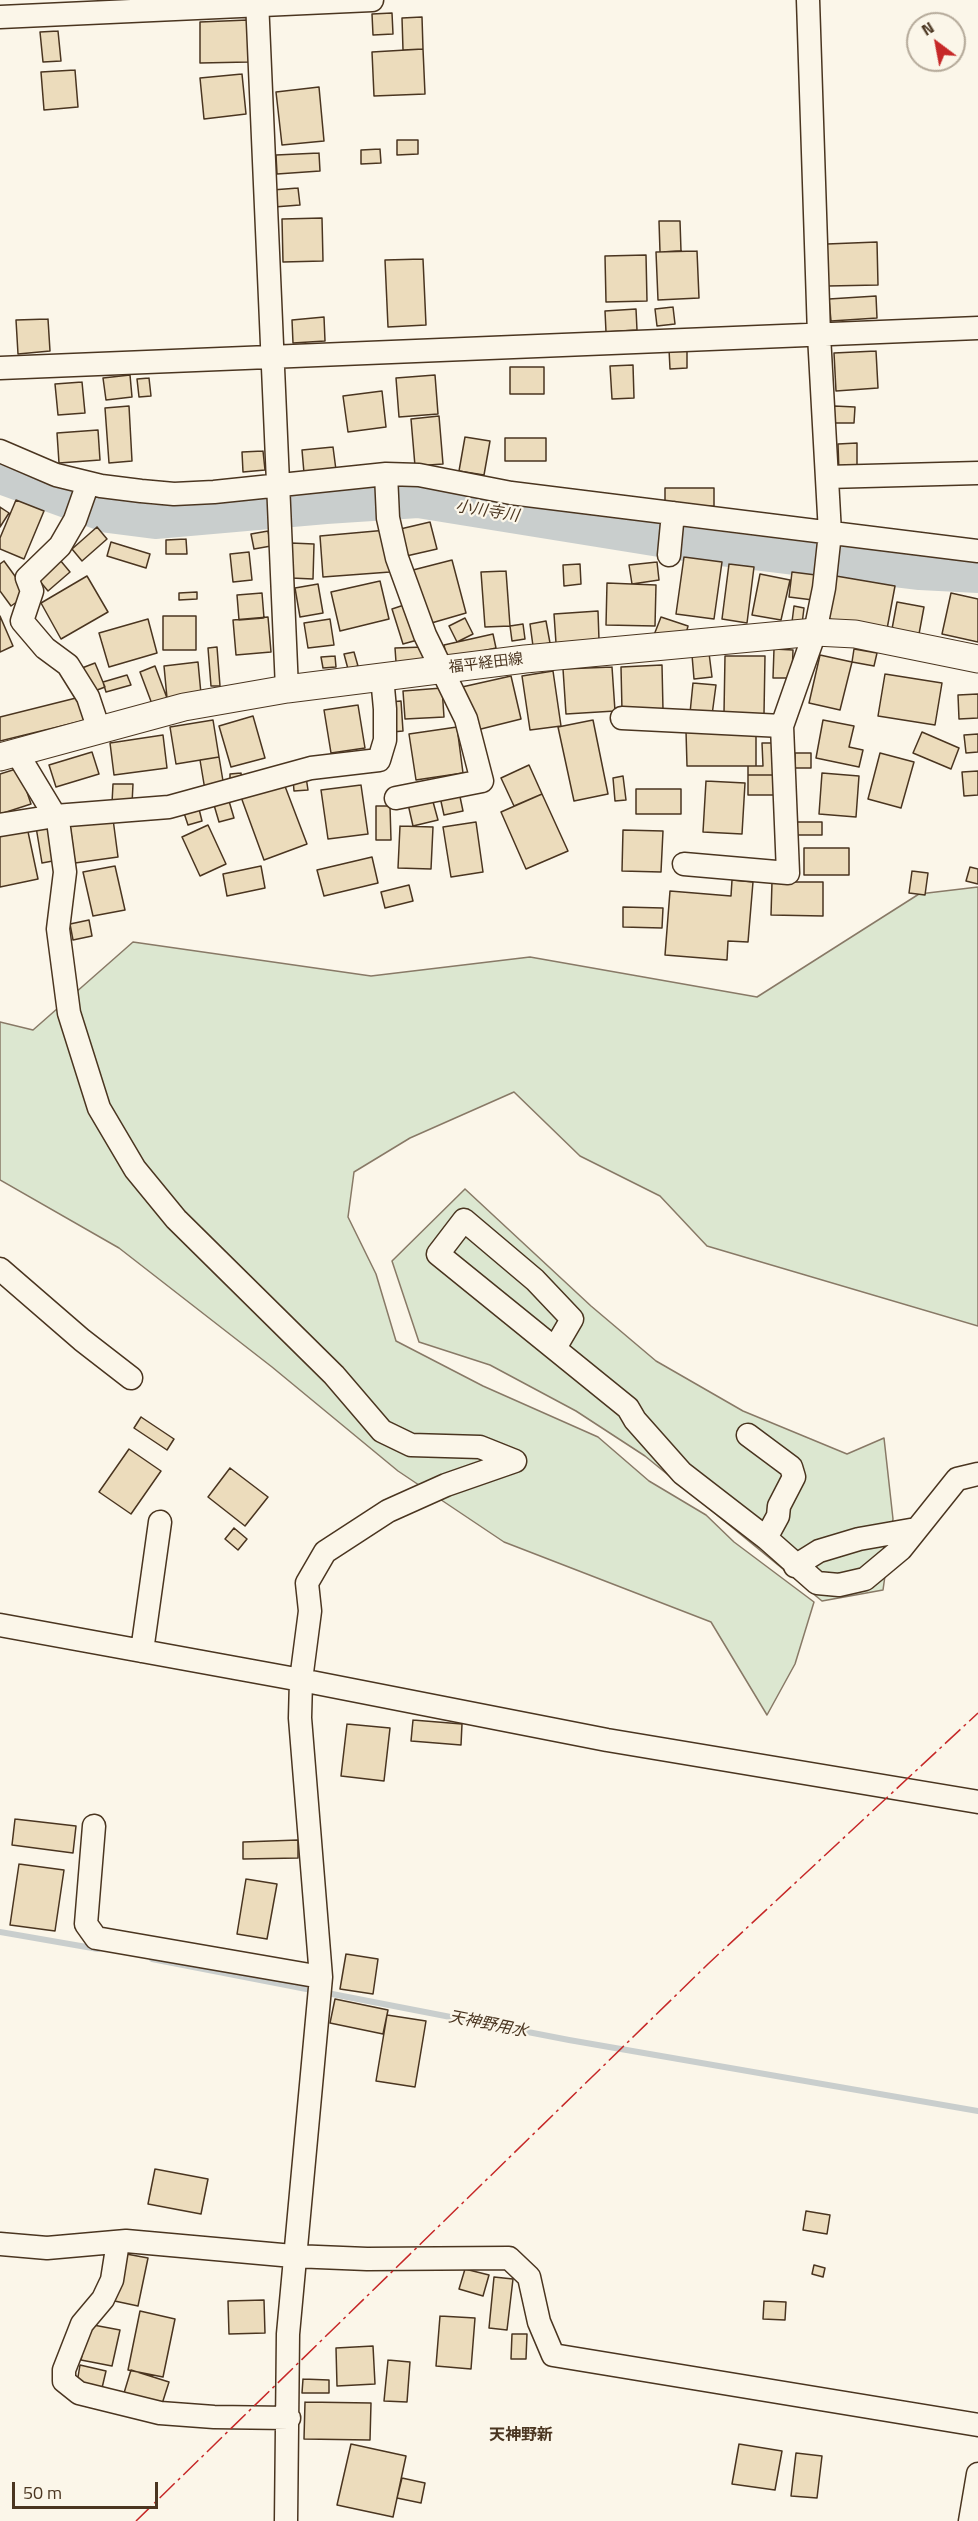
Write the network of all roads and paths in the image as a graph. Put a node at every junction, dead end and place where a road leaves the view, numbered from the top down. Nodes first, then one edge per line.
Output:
1 (372, 0) edge
2 (808, 0) edge
3 (257, 3) edge
4 (0, 17) edge
5 (978, 328) edge
6 (819, 335) junction
7 (272, 357) junction
8 (0, 368) edge
9 (0, 451) edge
10 (978, 472) edge
11 (386, 474) junction
12 (827, 477) junction
13 (88, 483) junction
14 (278, 492) junction
15 (673, 513) junction
16 (830, 533) junction
17 (978, 551) edge
18 (669, 555) dead end
19 (815, 632) junction
20 (978, 659) edge
21 (440, 670) junction
22 (382, 677) junction
23 (287, 689) junction
24 (622, 718) dead end
25 (782, 726) junction
26 (99, 730) junction
27 (8, 755) edge
28 (396, 798) dead end
29 (55, 816) junction
30 (0, 825) edge
31 (684, 864) dead end
32 (0, 1269) edge
33 (555, 1348) junction
34 (131, 1378) dead end
35 (748, 1435) dead end
36 (978, 1474) edge
37 (160, 1522) dead end
38 (916, 1529) junction
39 (766, 1538) junction
40 (795, 1566) junction
41 (0, 1624) edge
42 (142, 1651) junction
43 (301, 1680) junction
44 (978, 1802) edge
45 (94, 1826) dead end
46 (321, 1977) junction
47 (118, 2242) junction
48 (0, 2244) edge
49 (294, 2256) junction
50 (289, 2418) junction
51 (978, 2425) edge
52 (978, 2474) edge
53 (286, 2521) edge
54 (970, 2521) edge

1 - 3 street
2 - 6 street
3 - 4 street
3 - 7 street
5 - 6 street
6 - 7 street
6 - 12 street
7 - 8 street
7 - 14 street
9 - 13 street
10 - 12 street
11 - 14 street
11 - 15 street
11 - 21 street
12 - 16 street
13 - 14 street
13 - 26 street
14 - 23 street
15 - 16 street
15 - 18 street
16 - 17 street
16 - 19 street
19 - 20 main road, 福平経田線
19 - 21 main road, 福平経田線
19 - 25 street
21 - 22 main road, 福平経田線
21 - 28 street
22 - 23 main road, 福平経田線
22 - 29 street
23 - 26 main road, 福平経田線
24 - 25 street
25 - 31 street
26 - 27 main road, 福平経田線
27 - 29 street
29 - 30 street
29 - 43 street
32 - 34 street
33 - 33 street
33 - 39 street
35 - 39 street
36 - 38 street
37 - 42 street
38 - 40 street
38 - 40 street
39 - 40 street
41 - 42 street
42 - 43 street
43 - 44 street
43 - 46 street
45 - 46 street
46 - 49 street
47 - 48 street
47 - 49 street
47 - 50 street
49 - 50 street
49 - 51 street
50 - 53 street
52 - 54 street

